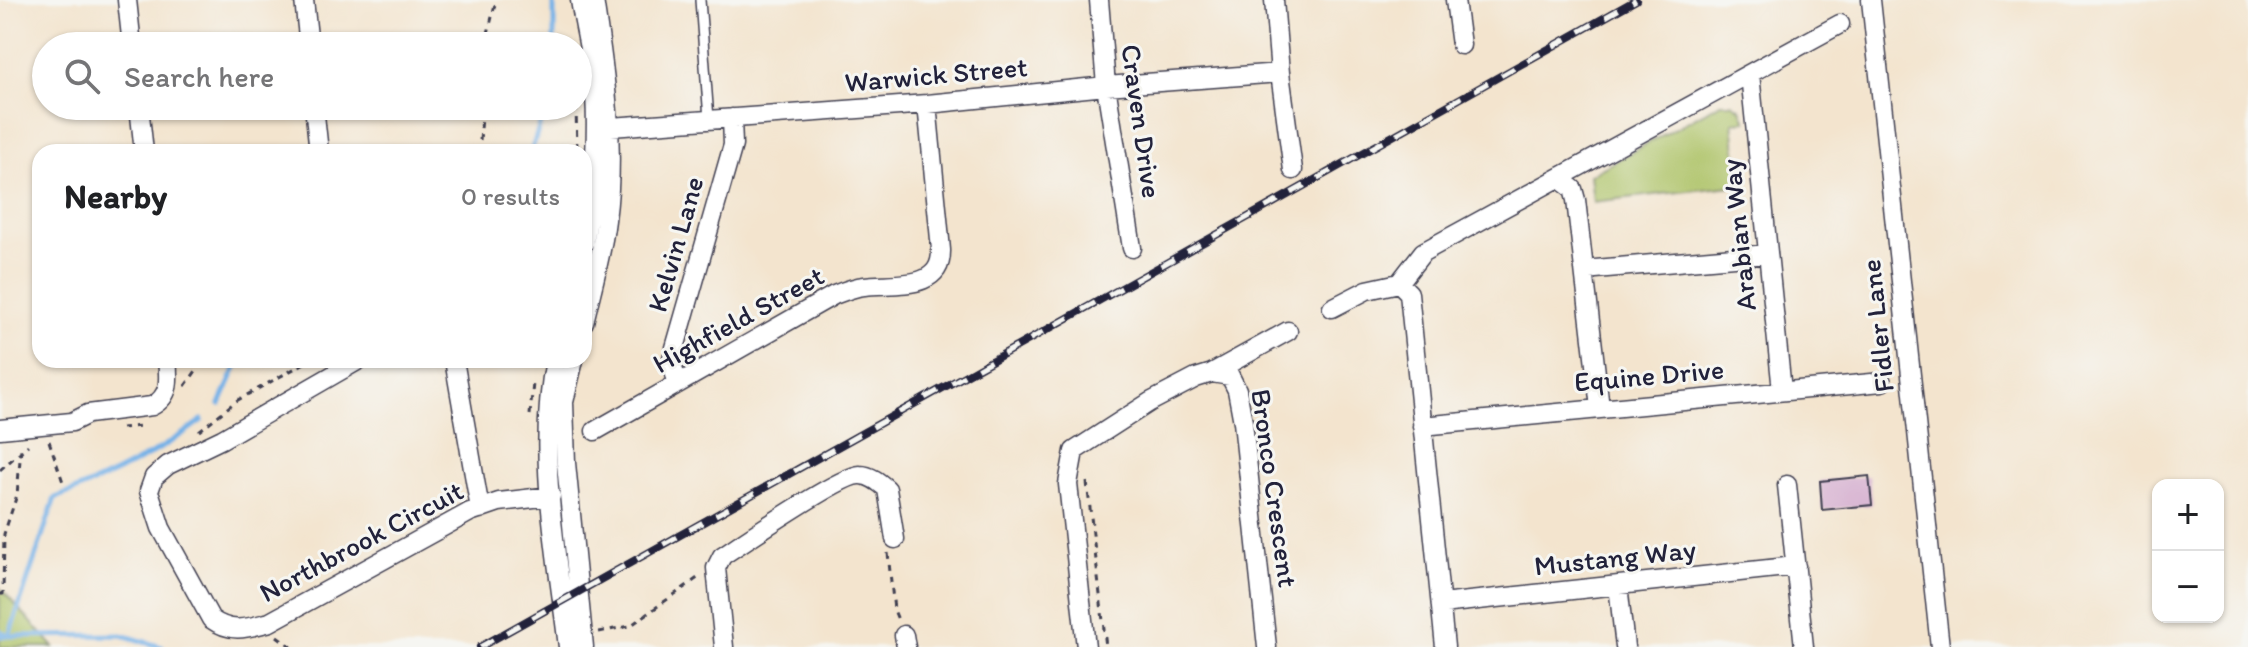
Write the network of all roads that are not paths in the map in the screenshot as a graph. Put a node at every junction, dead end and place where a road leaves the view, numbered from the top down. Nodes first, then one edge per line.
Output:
1 (127, 0) edge
2 (304, 0) edge
3 (580, 0) edge
4 (594, 0) edge
5 (700, 0) edge
6 (1099, 0) edge
7 (1274, 0) edge
8 (1455, 0) edge
9 (1871, 0) edge
10 (1840, 24) dead end
11 (130, 32) edge
12 (307, 32) edge
13 (586, 32) edge
14 (1461, 45) dead end
15 (592, 68) edge
16 (1280, 73) junction
17 (1750, 74) junction
18 (1106, 86) junction
19 (927, 104) junction
20 (732, 118) junction
21 (709, 119) junction
22 (141, 120) edge
23 (316, 120) edge
24 (603, 127) junction
25 (143, 144) edge
26 (318, 144) edge
27 (1293, 170) dead end
28 (1560, 179) junction
29 (592, 189) edge
30 (1132, 248) dead end
31 (1768, 254) junction
32 (1584, 270) junction
33 (1399, 283) junction
34 (592, 285) edge
35 (1332, 308) dead end
36 (1288, 331) dead end
37 (167, 368) edge
38 (345, 368) edge
39 (455, 368) edge
40 (554, 368) edge
41 (572, 368) edge
42 (1212, 373) junction
43 (1882, 382) dead end
44 (678, 384) junction
45 (1782, 391) junction
46 (1600, 408) junction
47 (1422, 426) junction
48 (0, 429) edge
49 (595, 431) dead end
50 (1787, 485) dead end
51 (551, 496) junction
52 (480, 509) junction
53 (895, 539) road end
54 (1796, 566) junction
55 (1618, 585) junction
56 (1441, 604) junction
57 (590, 640) edge
58 (568, 647) edge
59 (724, 647) edge
60 (1086, 647) edge
61 (1267, 647) edge
62 (1445, 647) edge
63 (1625, 647) edge
64 (1804, 647) edge
65 (1940, 647) edge

1 - 11 street
2 - 12 street
3 - 13 street
4 - 24 street
5 - 21 lane
6 - 18 street, Craven Drive
7 - 16 street
8 - 14 street
9 - 65 street, Fidler Lane
10 - 17 street
15 - 24 street
16 - 18 street, Warwick Street
16 - 27 street
17 - 28 street
17 - 31 street, Arabian Way
18 - 19 street, Warwick Street
18 - 30 street, Craven Drive
19 - 20 street, Warwick Street
19 - 44 street, Highfield Street
20 - 21 street, Warwick Street
20 - 44 street, Kelvin Lane
21 - 24 street, Warwick Street
22 - 25 street
23 - 26 street
24 - 29 street
24 - 34 street
28 - 32 street
28 - 33 street
31 - 32 street
31 - 45 street, Arabian Way
32 - 46 street
33 - 35 street
33 - 47 street
36 - 42 street
37 - 48 street
38 - 52 street, Northbrook Circuit
39 - 52 street
40 - 51 street
41 - 57 street
42 - 60 street, Bronco Crescent
42 - 61 street, Bronco Crescent
43 - 45 street, Equine Drive
44 - 49 street, Highfield Street
45 - 46 street, Equine Drive
46 - 47 street, Equine Drive
47 - 56 street
50 - 54 street
51 - 52 street, Northbrook Circuit
51 - 58 street
53 - 59 street
54 - 55 street, Mustang Way
54 - 64 street
55 - 56 street, Mustang Way
55 - 63 street
56 - 62 street

